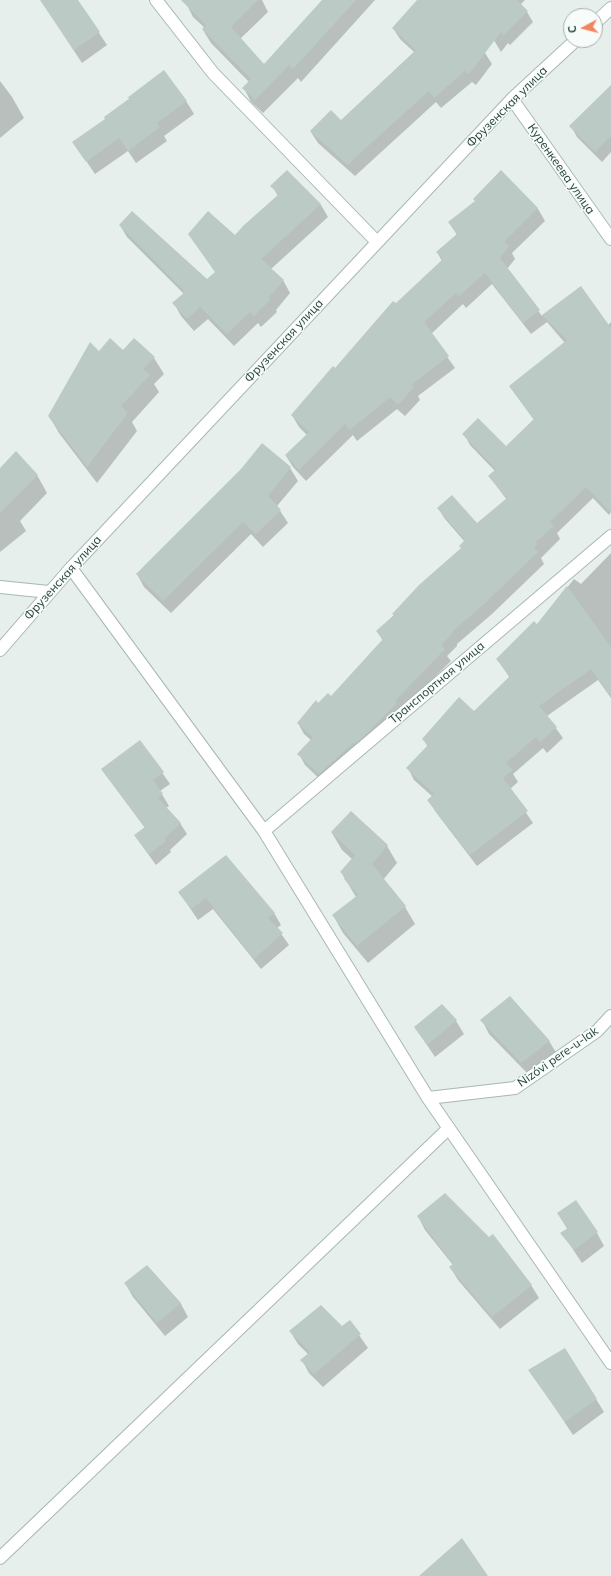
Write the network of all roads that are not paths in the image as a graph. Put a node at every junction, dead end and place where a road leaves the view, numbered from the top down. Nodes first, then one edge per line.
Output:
1 (156, 0) edge
2 (611, 8) edge
3 (603, 15) edge
4 (567, 48) edge
5 (512, 99) junction
6 (611, 239) edge
7 (378, 242) junction
8 (611, 536) edge
9 (71, 568) junction
10 (0, 587) edge
11 (49, 592) junction
12 (0, 650) edge
13 (264, 831) junction
14 (611, 1016) edge
15 (428, 1098) junction
16 (449, 1128) junction
17 (611, 1363) edge
18 (0, 1558) edge

1 - 7 street
2 - 3 street
4 - 5 street, Фрузенская улица
5 - 6 street, Куренкеева улица
5 - 7 street, Фрузенская улица
7 - 9 street, Фрузенская улица
8 - 13 street, Транспортная улица
9 - 11 street, Фрузенская улица
9 - 13 street
10 - 11 street
11 - 12 street, Фрузенская улица
13 - 15 street
14 - 15 street, Nizóvi pere-u-lak
15 - 16 street
16 - 17 street
16 - 18 street

